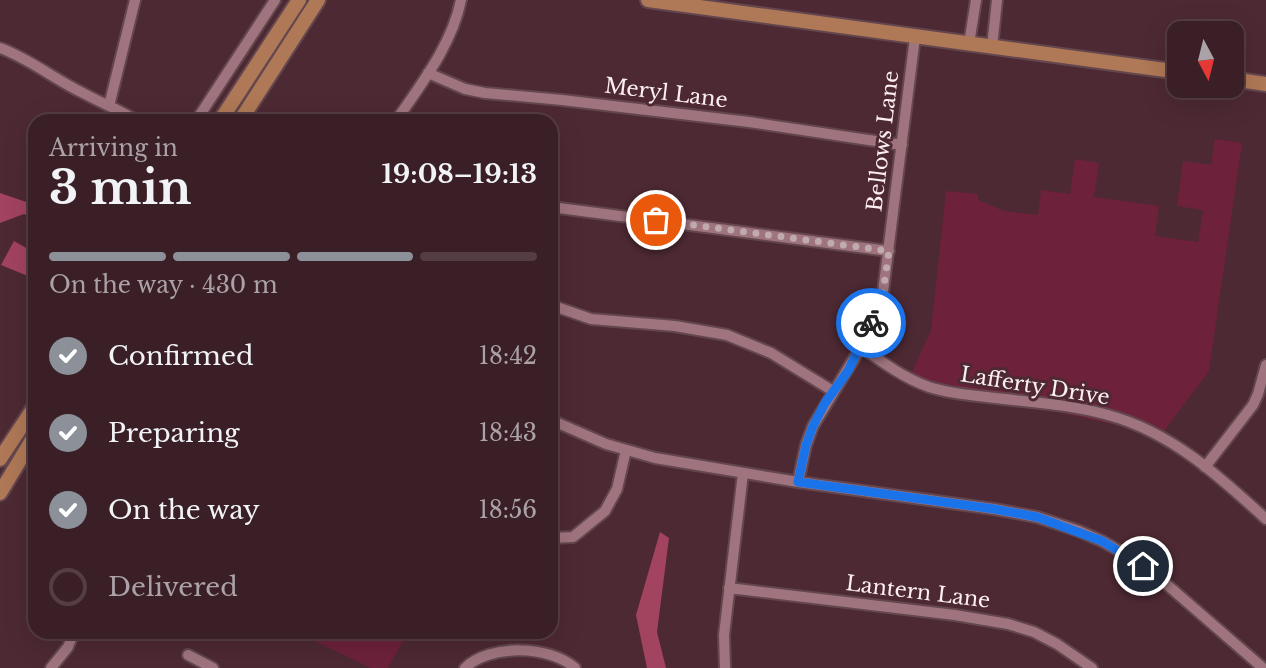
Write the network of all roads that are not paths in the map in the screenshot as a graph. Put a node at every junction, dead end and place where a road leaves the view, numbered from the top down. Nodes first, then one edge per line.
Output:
1 (135, 0) edge
2 (275, 0) edge
3 (299, 0) edge
4 (318, 0) edge
5 (461, 0) edge
6 (648, 0) edge
7 (976, 0) edge
8 (998, 0) edge
9 (915, 37) junction
10 (969, 44) junction
11 (992, 47) junction
12 (0, 48) edge
13 (1167, 70) edge
14 (428, 73) junction
15 (1244, 81) edge
16 (1266, 84) edge
17 (109, 106) junction
18 (124, 114) edge
19 (201, 114) edge
20 (225, 114) edge
21 (245, 114) edge
22 (401, 114) edge
23 (902, 145) junction
24 (558, 208) edge
25 (889, 251) junction
26 (558, 307) edge
27 (861, 346) junction
28 (1266, 365) edge
29 (833, 391) junction
30 (28, 417) edge
31 (558, 423) edge
32 (28, 447) edge
33 (626, 450) junction
34 (0, 459) edge
35 (1205, 467) junction
36 (743, 473) junction
37 (798, 482) junction
38 (0, 493) edge
39 (1266, 519) edge
40 (558, 538) edge
41 (729, 588) junction
42 (71, 639) edge
43 (188, 655) dead end
44 (51, 668) edge
45 (214, 668) edge
46 (465, 668) edge
47 (575, 668) edge
48 (725, 668) edge
49 (1092, 668) edge
50 (1263, 668) edge

1 - 17 street
2 - 19 street
3 - 20 main road
4 - 21 main road
5 - 14 street
6 - 9 main road
7 - 10 street
8 - 11 street
9 - 10 main road
9 - 23 street, Bellows Lane
10 - 11 main road
11 - 13 main road
12 - 17 street
14 - 22 street
14 - 23 street, Meryl Lane
15 - 16 main road
17 - 18 street
23 - 25 street, Bellows Lane
24 - 25 street
25 - 27 street, Bellows Lane
26 - 29 street
27 - 29 street, Bellows Lane
27 - 35 street, Lafferty Drive
28 - 35 street
29 - 37 street, Bellows Lane
30 - 34 main road
31 - 33 street
32 - 38 main road
33 - 36 street
33 - 40 street
35 - 39 street, Lafferty Drive
36 - 37 street
36 - 41 street
37 - 50 street
41 - 48 street
41 - 49 street, Lantern Lane
42 - 44 street
43 - 45 street
46 - 47 street

